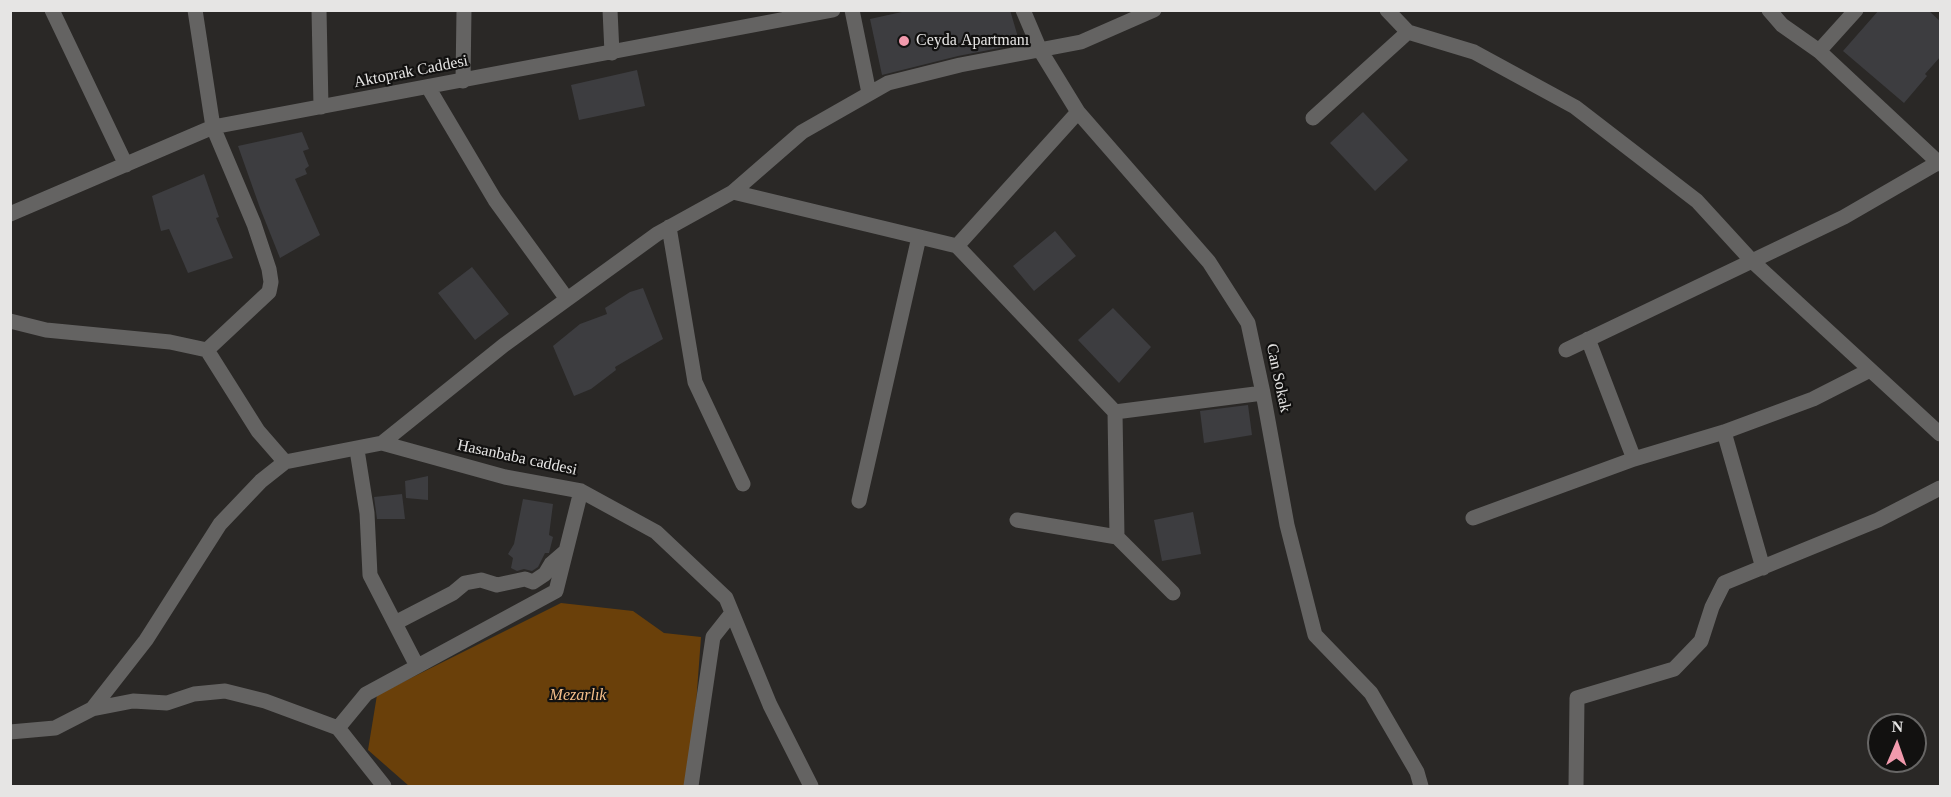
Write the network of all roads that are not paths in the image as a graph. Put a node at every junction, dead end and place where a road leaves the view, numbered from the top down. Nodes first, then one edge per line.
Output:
1 (52, 10) edge
2 (195, 10) edge
3 (319, 10) edge
4 (464, 10) edge
5 (610, 10) edge
6 (832, 10) edge
7 (852, 10) edge
8 (1023, 10) edge
9 (1154, 10) edge
10 (1387, 10) edge
11 (1769, 10) edge
12 (1856, 10) edge
13 (1407, 32) junction
14 (1040, 50) junction
15 (1819, 51) junction
16 (612, 53) junction
17 (463, 81) junction
18 (428, 87) junction
19 (869, 93) junction
20 (321, 107) junction
21 (1078, 112) junction
22 (1313, 118) dead end
23 (213, 127) junction
24 (1940, 163) edge
25 (126, 165) junction
26 (733, 192) junction
27 (10, 214) edge
28 (669, 227) junction
29 (919, 237) junction
30 (957, 246) junction
31 (1752, 261) junction
32 (567, 299) junction
33 (10, 321) edge
34 (1588, 339) junction
35 (207, 350) junction
36 (1566, 350) dead end
37 (1870, 370) junction
38 (1263, 393) junction
39 (1115, 412) junction
40 (1724, 432) junction
41 (1941, 434) edge
42 (382, 443) junction
43 (357, 450) junction
44 (1634, 459) junction
45 (285, 462) junction
46 (743, 484) dead end
47 (1941, 488) edge
48 (581, 491) junction
49 (859, 501) dead end
50 (1473, 518) dead end
51 (1017, 520) dead end
52 (1117, 537) junction
53 (566, 551) junction
54 (1763, 568) junction
55 (1173, 592) dead end
56 (732, 613) junction
57 (395, 623) junction
58 (417, 666) junction
59 (92, 709) junction
60 (338, 728) junction
61 (10, 732) edge
62 (383, 786) edge
63 (691, 786) edge
64 (811, 786) edge
65 (1421, 786) edge
66 (1576, 786) edge

1 - 25 street
2 - 23 street
3 - 20 street
4 - 17 street
5 - 16 street
6 - 16 street, Aktoprak Caddesi
7 - 19 street
8 - 14 street, Can Sokak
9 - 14 street
10 - 13 street
11 - 15 street
12 - 15 street
13 - 22 street
13 - 31 street
14 - 19 street
14 - 21 street, Can Sokak
15 - 24 street
16 - 17 street, Aktoprak Caddesi
17 - 18 street, Aktoprak Caddesi
18 - 20 street, Aktoprak Caddesi
18 - 32 street
19 - 26 street
20 - 23 street, Aktoprak Caddesi
21 - 30 street
21 - 38 street, Can Sokak
23 - 25 street, Aktoprak Caddesi
23 - 35 street
24 - 31 street
25 - 27 street, Aktoprak Caddesi
26 - 28 street
26 - 29 street
28 - 32 street
28 - 46 street
29 - 30 street
29 - 49 street
30 - 39 street
31 - 34 street
31 - 37 street
32 - 42 street
33 - 35 street
34 - 36 street
34 - 44 street
35 - 45 street
37 - 40 street
37 - 41 street
38 - 39 street
38 - 65 street, Can Sokak
39 - 52 street
40 - 44 street
40 - 54 street
42 - 43 street
42 - 48 street, Hasanbaba caddesi
43 - 45 street
43 - 57 street
44 - 50 street
45 - 59 street
47 - 54 street
48 - 53 street
48 - 56 street, Hasanbaba caddesi
51 - 52 street
52 - 55 street
53 - 57 street
53 - 58 street
54 - 66 street
56 - 63 street
56 - 64 street, Hasanbaba caddesi
57 - 58 street
58 - 60 street
59 - 60 street
59 - 61 street
60 - 62 street

